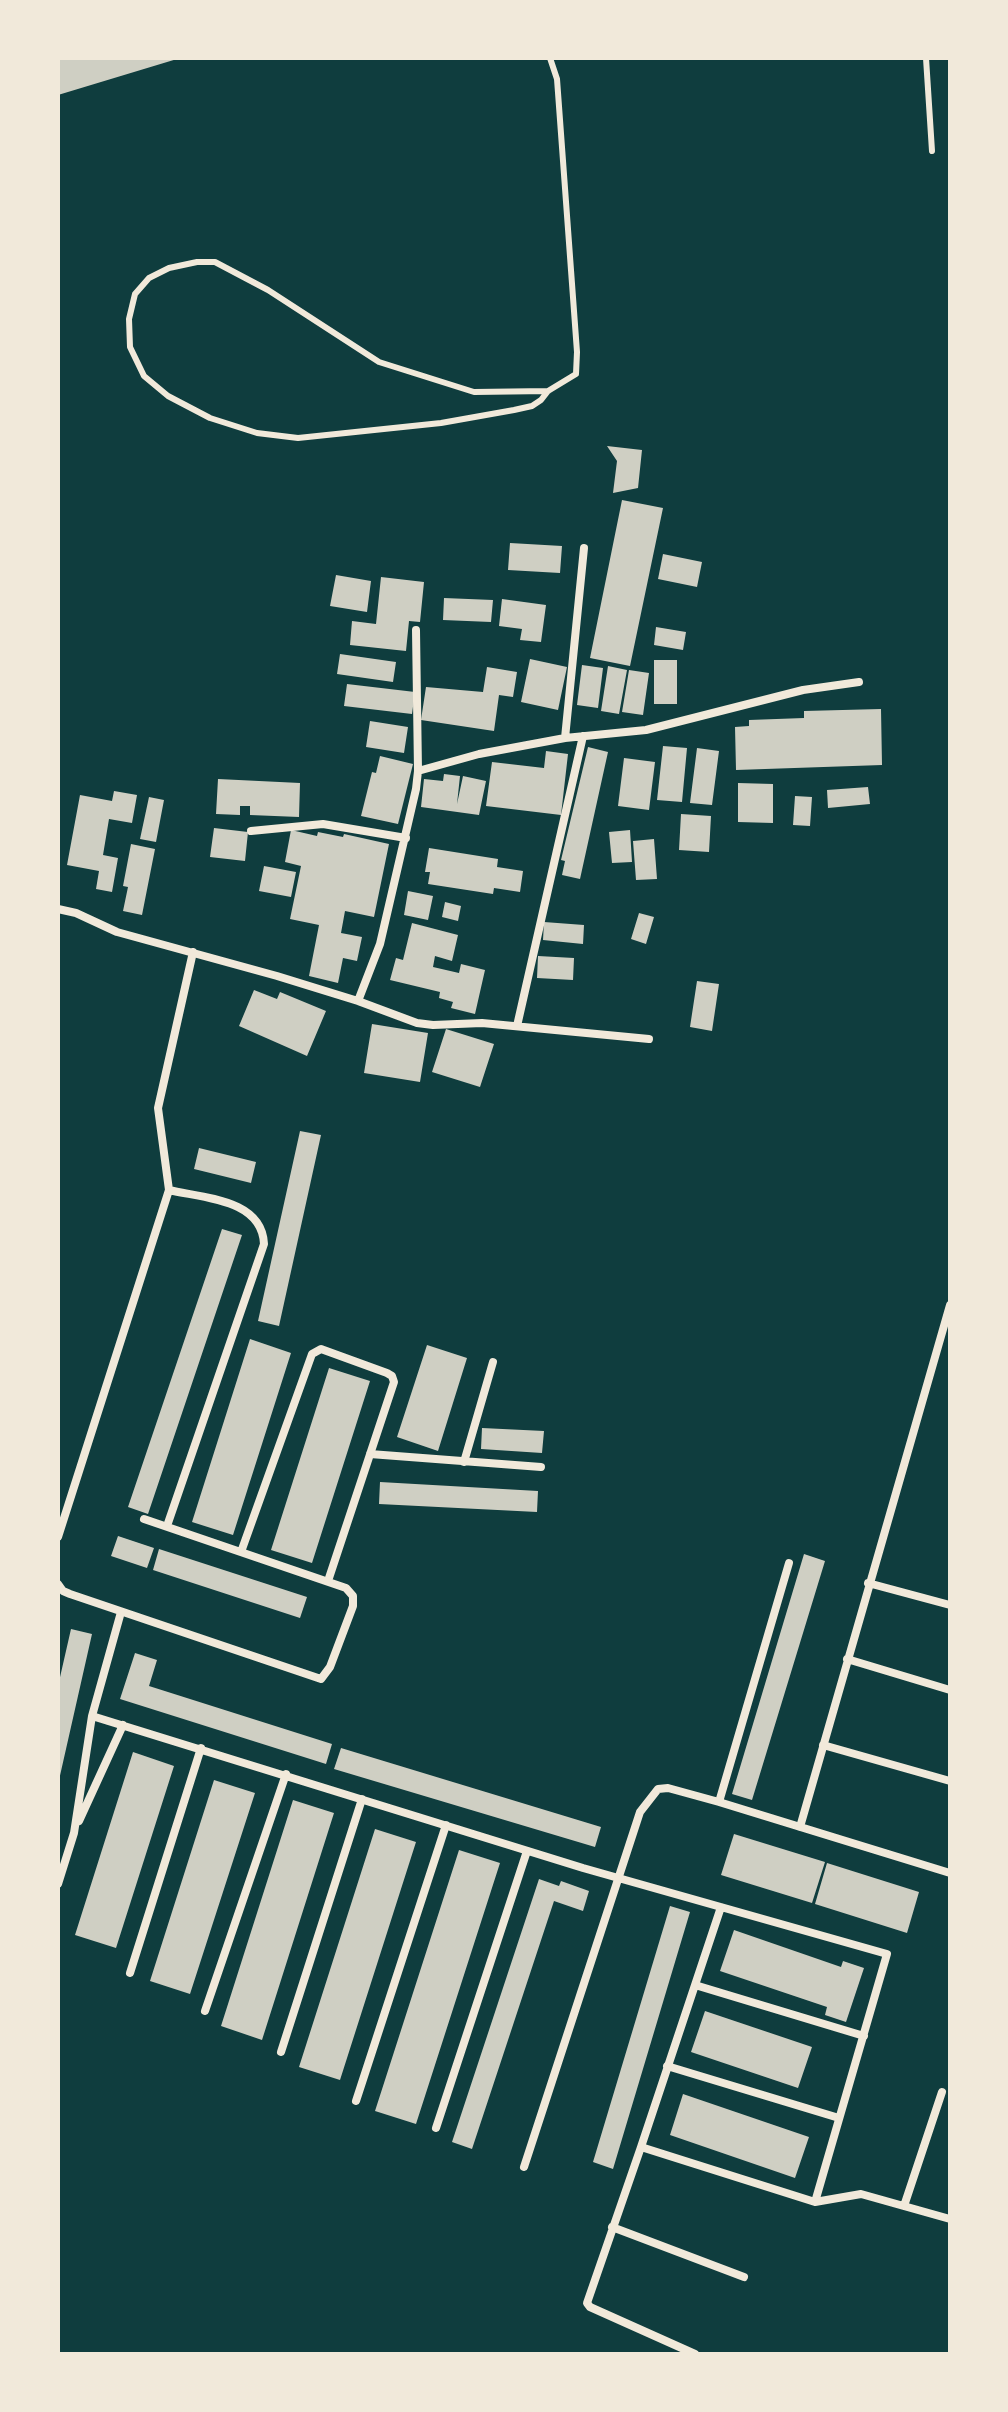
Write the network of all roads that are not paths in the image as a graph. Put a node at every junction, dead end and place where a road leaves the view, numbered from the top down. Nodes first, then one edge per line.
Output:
1 (550, 58) edge
2 (926, 58) edge
3 (932, 151) dead end
4 (548, 391) junction
5 (584, 548) dead end
6 (416, 630) dead end
7 (859, 682) dead end
8 (583, 736) junction
9 (565, 738) junction
10 (418, 771) junction
11 (251, 831) dead end
12 (406, 838) junction
13 (58, 909) edge
14 (193, 952) junction
15 (358, 1001) junction
16 (517, 1026) junction
17 (649, 1039) dead end
18 (169, 1190) junction
19 (950, 1305) edge
20 (493, 1362) dead end
21 (370, 1454) junction
22 (464, 1462) junction
23 (541, 1467) dead end
24 (144, 1519) dead end
25 (167, 1526) junction
26 (58, 1537) edge
27 (241, 1552) junction
28 (789, 1563) dead end
29 (328, 1581) junction
30 (868, 1583) junction
31 (58, 1584) edge
32 (950, 1605) edge
33 (121, 1612) junction
34 (847, 1659) junction
35 (950, 1690) edge
36 (92, 1716) junction
37 (123, 1725) junction
38 (823, 1745) junction
39 (201, 1748) junction
40 (286, 1774) junction
41 (950, 1781) edge
42 (362, 1799) junction
43 (719, 1802) junction
44 (446, 1825) junction
45 (800, 1827) junction
46 (74, 1833) junction
47 (527, 1851) junction
48 (950, 1873) edge
49 (618, 1878) junction
50 (58, 1884) edge
51 (721, 1907) junction
52 (130, 1973) dead end
53 (695, 1985) junction
54 (205, 2011) dead end
55 (864, 2036) junction
56 (281, 2052) dead end
57 (667, 2066) junction
58 (942, 2092) dead end
59 (356, 2101) dead end
60 (839, 2118) junction
61 (436, 2128) dead end
62 (641, 2147) junction
63 (524, 2167) dead end
64 (815, 2202) junction
65 (904, 2206) junction
66 (950, 2219) edge
67 (612, 2227) junction
68 (744, 2277) dead end
69 (695, 2354) edge

1 - 4 lane
2 - 3 lane
4 - 4 lane
5 - 9 street
6 - 10 street
7 - 8 street
8 - 9 street
8 - 16 street
9 - 10 street
10 - 12 street
11 - 12 street
12 - 15 street
13 - 14 street
14 - 15 street
14 - 18 street
15 - 16 street
16 - 17 street
18 - 25 street
18 - 26 street
19 - 30 street
20 - 22 street
21 - 22 street
21 - 27 street
21 - 29 street
22 - 23 street
24 - 25 street
25 - 27 street
27 - 29 street
28 - 43 street
29 - 33 street
30 - 32 street
30 - 34 street
31 - 33 street
33 - 36 street
34 - 35 street
34 - 38 street
36 - 37 street
36 - 46 street
37 - 39 street
37 - 46 street
38 - 41 street
38 - 45 street
39 - 40 street
39 - 52 street
40 - 42 street
40 - 54 street
42 - 44 street
42 - 56 street
43 - 45 street
43 - 49 street
44 - 47 street
44 - 59 street
45 - 48 street
46 - 50 street
47 - 49 street
47 - 61 street
49 - 51 street
49 - 63 street
51 - 53 street
51 - 55 street
53 - 55 street
53 - 57 street
55 - 60 street
57 - 60 street
57 - 62 street
58 - 65 street
60 - 64 street
62 - 64 street
62 - 67 street
64 - 65 street
65 - 66 street
67 - 68 street
67 - 69 street

